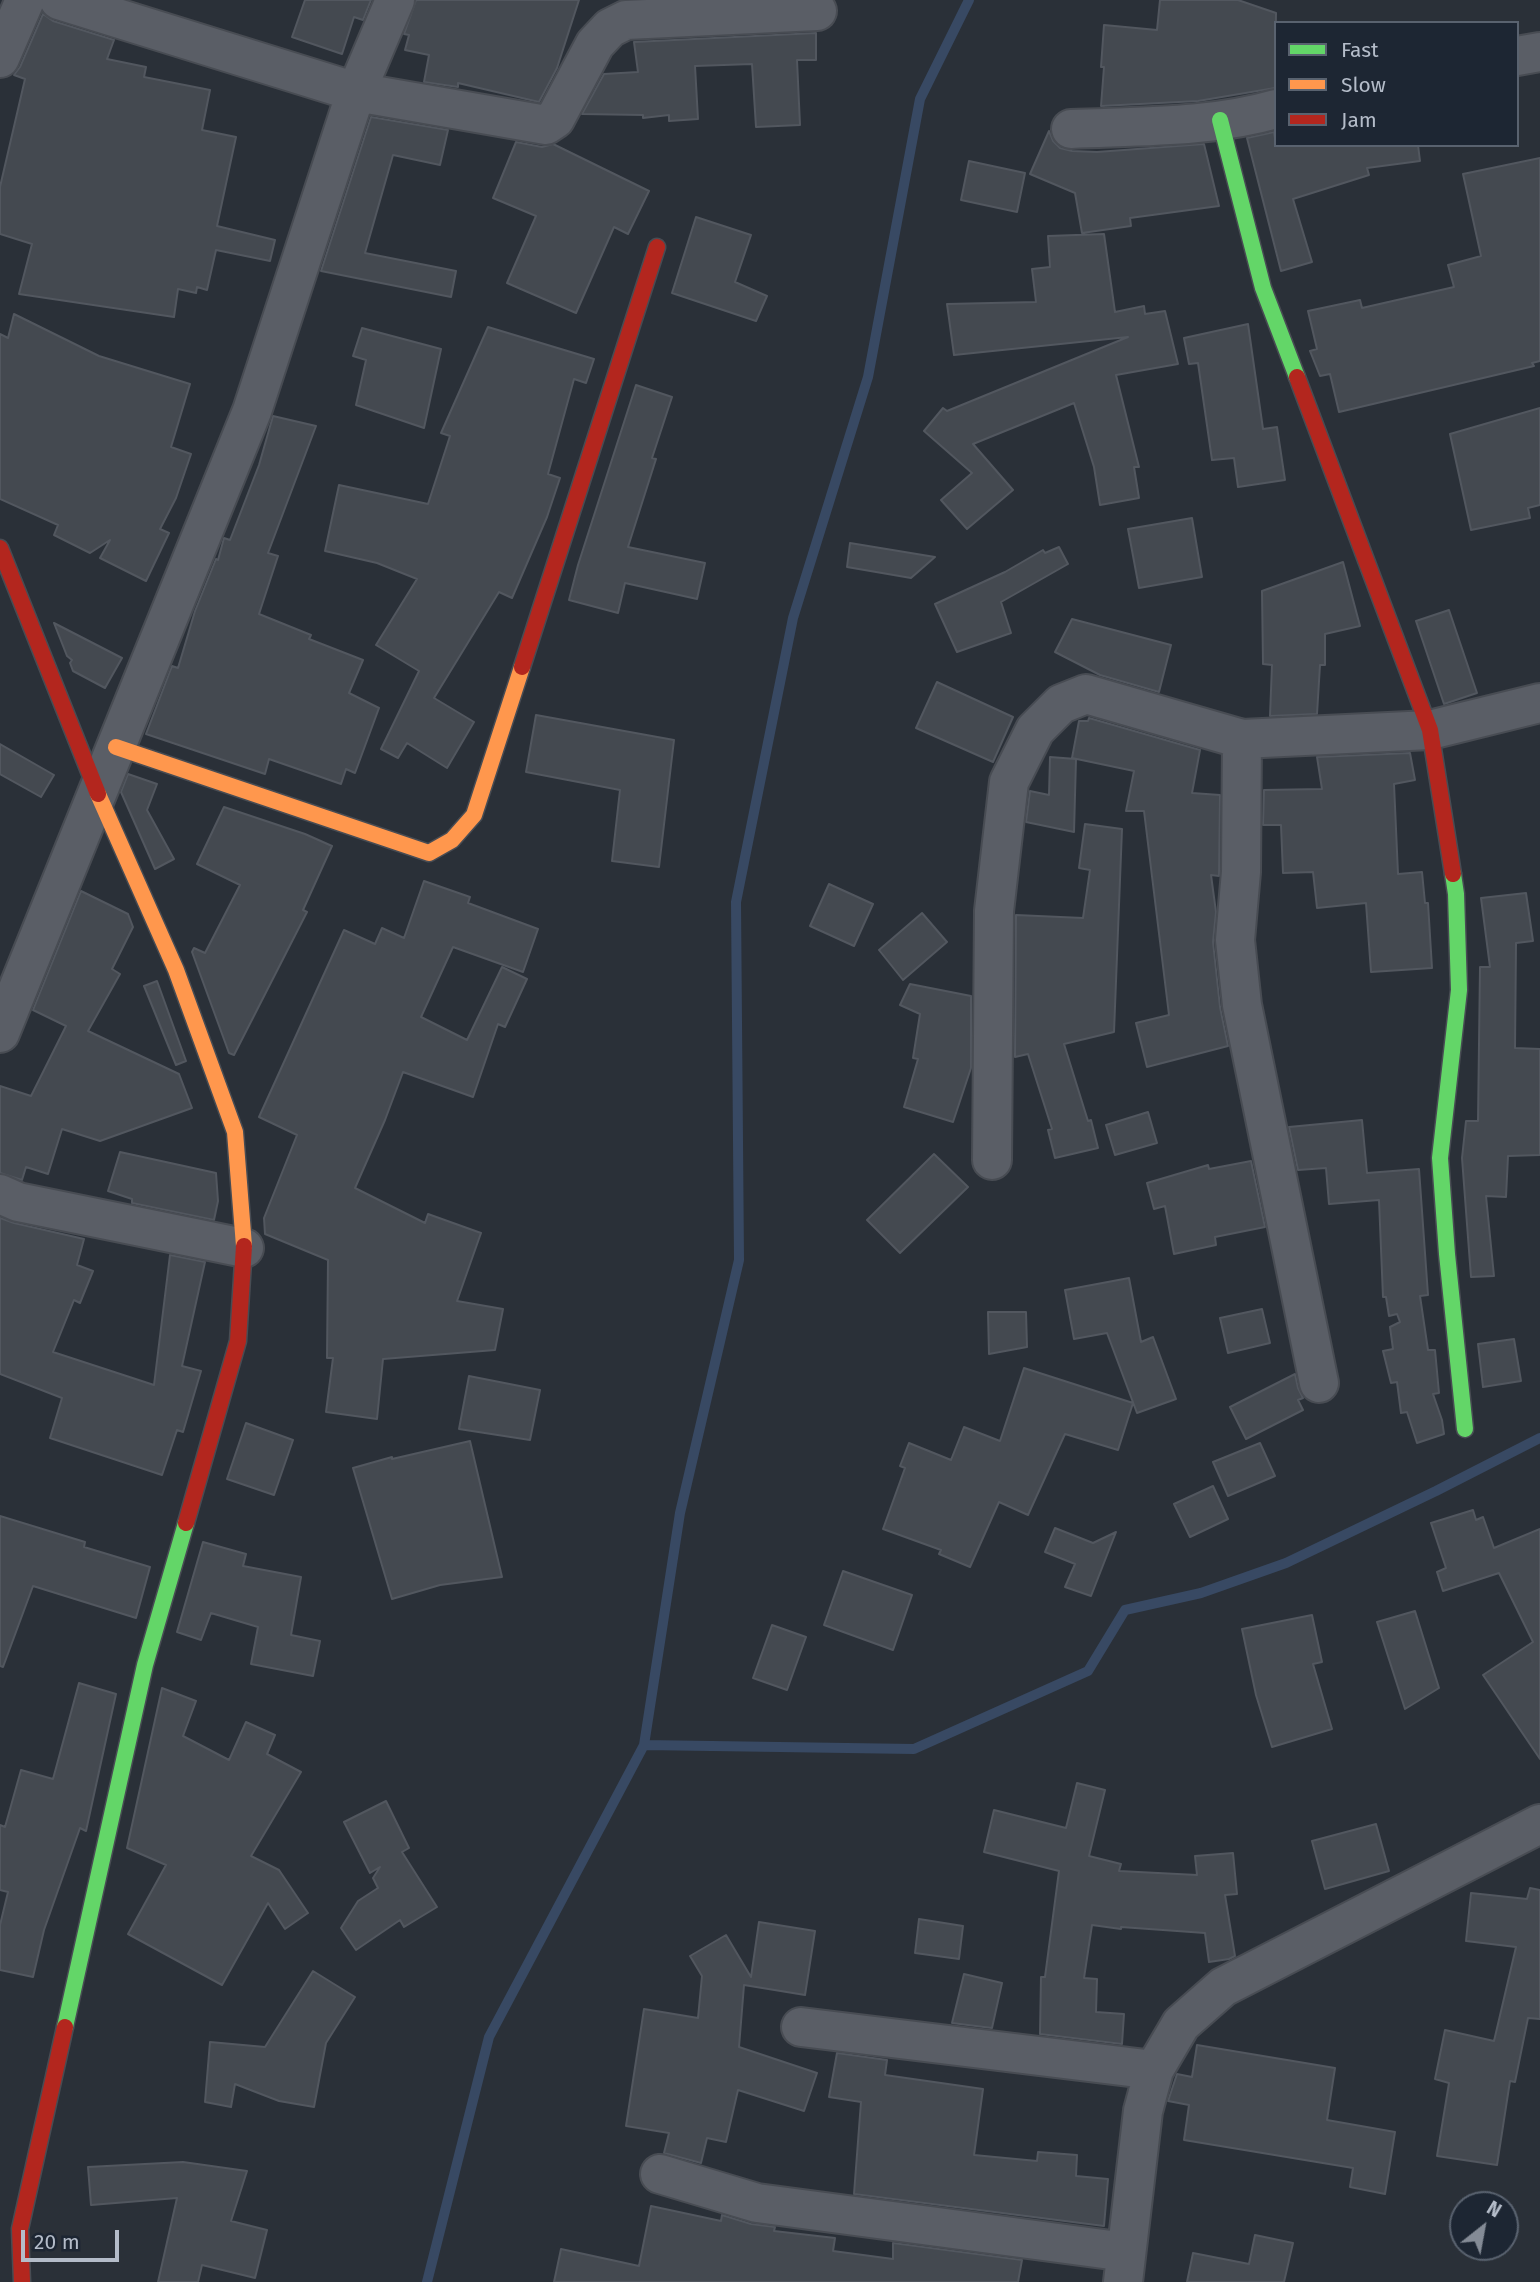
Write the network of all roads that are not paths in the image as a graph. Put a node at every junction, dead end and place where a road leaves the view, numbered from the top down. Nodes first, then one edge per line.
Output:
1 (25, 0) edge
2 (59, 0) edge
3 (395, 0) edge
4 (817, 10) dead end
5 (1540, 52) edge
6 (1519, 55) edge
7 (0, 58) edge
8 (356, 92) junction
9 (1274, 110) edge
10 (1220, 120) junction
11 (1072, 129) dead end
12 (657, 247) dead end
13 (0, 548) edge
14 (1540, 703) edge
15 (1430, 730) junction
16 (1242, 739) junction
17 (116, 747) junction
18 (98, 793) junction
19 (0, 1033) edge
20 (992, 1160) dead end
21 (0, 1194) edge
22 (244, 1248) junction
23 (1319, 1383) dead end
24 (1465, 1429) dead end
25 (1540, 1824) edge
26 (801, 2028) dead end
27 (1154, 2070) junction
28 (660, 2174) dead end
29 (10, 2224) edge
30 (1124, 2267) edge
31 (22, 2282) edge

1 - 7 street
2 - 8 street
3 - 8 street
4 - 8 street
5 - 6 street
8 - 17 street
9 - 10 street
10 - 11 street
10 - 15 street
12 - 17 street
13 - 18 street
14 - 15 street
15 - 16 street
15 - 24 street
16 - 20 street
16 - 23 street
17 - 18 street
18 - 19 street
18 - 22 street
21 - 22 street
22 - 29 street
25 - 27 street
26 - 27 street
27 - 30 street
28 - 30 street
29 - 31 street

